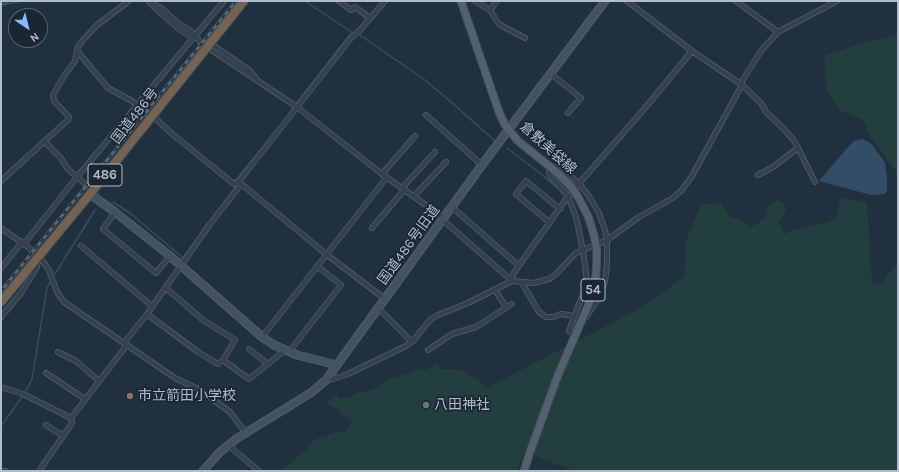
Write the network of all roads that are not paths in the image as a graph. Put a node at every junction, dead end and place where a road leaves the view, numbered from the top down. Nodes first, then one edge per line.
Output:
1 (6, 1) edge
2 (129, 1) edge
3 (224, 1) edge
4 (244, 1) edge
5 (339, 1) edge
6 (385, 1) edge
7 (461, 1) edge
8 (475, 1) edge
9 (497, 1) edge
10 (605, 1) edge
11 (627, 1) edge
12 (736, 1) edge
13 (837, 1) edge
14 (1, 2) edge
15 (148, 2) edge
16 (490, 10) junction
17 (370, 18) junction
18 (778, 32) junction
19 (195, 35) junction
20 (190, 36) dead end
21 (525, 38) dead end
22 (210, 47) junction
23 (692, 51) junction
24 (78, 52) junction
25 (551, 74) junction
26 (258, 81) junction
27 (742, 85) junction
28 (137, 106) junction
29 (296, 106) junction
30 (568, 113) dead end
31 (426, 115) dead end
32 (151, 116) junction
33 (508, 130) junction
34 (415, 136) dead end
35 (44, 142) junction
36 (798, 148) junction
37 (435, 152) dead end
38 (446, 162) dead end
39 (482, 165) junction
40 (548, 165) junction
41 (758, 174) dead end
42 (384, 175) junction
43 (77, 177) junction
44 (1, 181) edge
45 (815, 182) dead end
46 (236, 183) junction
47 (577, 185) junction
48 (403, 189) junction
49 (92, 192) junction
50 (569, 195) junction
51 (414, 196) junction
52 (452, 207) junction
53 (560, 209) junction
54 (115, 212) junction
55 (443, 219) junction
56 (550, 223) junction
57 (1, 228) edge
58 (372, 228) dead end
59 (607, 240) junction
60 (23, 243) junction
61 (600, 243) dead end
62 (81, 246) dead end
63 (590, 247) dead end
64 (583, 250) junction
65 (326, 254) junction
66 (39, 256) junction
67 (170, 256) junction
68 (181, 266) junction
69 (317, 266) junction
70 (519, 266) junction
71 (1, 268) edge
72 (512, 282) junction
73 (522, 283) junction
74 (166, 288) junction
75 (495, 290) junction
76 (385, 299) junction
77 (1, 302) edge
78 (512, 304) dead end
79 (152, 306) junction
80 (506, 307) junction
81 (378, 309) junction
82 (147, 314) junction
83 (1, 317) edge
84 (574, 317) junction
85 (579, 326) junction
86 (575, 335) junction
87 (262, 336) junction
88 (413, 341) junction
89 (125, 344) junction
90 (249, 349) dead end
91 (428, 350) dead end
92 (287, 351) junction
93 (58, 352) dead end
94 (223, 360) junction
95 (268, 364) junction
96 (337, 365) junction
97 (46, 373) dead end
98 (99, 380) junction
99 (326, 380) junction
100 (1, 387) edge
101 (86, 399) junction
102 (71, 418) junction
103 (46, 425) dead end
104 (246, 433) junction
105 (63, 436) junction
106 (228, 445) junction
107 (253, 465) junction
108 (2, 471) edge
109 (6, 471) edge
110 (39, 471) edge
111 (203, 471) edge
112 (248, 471) edge
113 (259, 471) edge
114 (524, 471) edge

1 - 14 street
2 - 24 street
3 - 19 street
4 - 22 highway, 国道486号 / 486
5 - 17 street
6 - 17 street
7 - 33 main road, 倉敷美袋線 / 54
8 - 16 street
9 - 16 street
10 - 25 street, 国道486号旧道
11 - 23 street
12 - 18 street
13 - 18 street
15 - 19 street
15 - 20 street
16 - 21 street
17 - 29 street
18 - 27 street
19 - 22 street
19 - 28 street
22 - 26 street
22 - 26 street
22 - 32 highway, 国道486号 / 486
23 - 27 street
23 - 47 street
24 - 28 street
24 - 35 street
25 - 30 street
25 - 33 street, 国道486号旧道
26 - 29 street
27 - 36 street
27 - 59 street
28 - 32 street
28 - 43 street
29 - 42 street
29 - 46 street
31 - 39 street
32 - 46 street
32 - 49 highway, 国道486号 / 486
33 - 39 street, 国道486号旧道
33 - 40 main road, 倉敷美袋線 / 54
34 - 42 street
35 - 43 street
35 - 44 street
36 - 41 street
36 - 45 street
37 - 48 street
38 - 51 street
39 - 52 street, 国道486号旧道
40 - 47 street
40 - 50 street
40 - 85 main road, 倉敷美袋線 / 54
42 - 48 street
42 - 65 street
43 - 49 street
43 - 60 street
46 - 65 street
46 - 68 street
47 - 59 street
48 - 51 street
48 - 58 street
49 - 54 street
49 - 66 highway, 国道486号 / 486
50 - 53 street
50 - 64 street
51 - 55 street
52 - 55 street, 国道486号旧道
52 - 70 street
53 - 56 street
53 - 56 street
54 - 67 street
54 - 67 street
55 - 72 street
55 - 76 street, 国道486号旧道
56 - 70 street
57 - 60 street
59 - 61 street
59 - 85 street
60 - 66 street
60 - 71 street
62 - 79 street
63 - 64 street
64 - 73 street
64 - 84 street
65 - 69 street
65 - 76 street
66 - 77 highway, 国道486号 / 486
66 - 83 street
66 - 89 street
67 - 68 street
68 - 74 street
68 - 87 street
69 - 87 street
69 - 92 street
70 - 72 street
72 - 73 street
72 - 75 street
73 - 84 street
74 - 79 street
74 - 94 street
75 - 80 street
75 - 88 street
76 - 81 street, 国道486号旧道
78 - 80 street
79 - 82 street
80 - 91 street
81 - 88 street
81 - 96 street, 国道486号旧道
82 - 89 street
82 - 94 street
84 - 86 street
85 - 86 main road, 倉敷美袋線 / 54
86 - 114 main road, 倉敷美袋線 / 54
87 - 92 street
88 - 99 street
89 - 98 street
89 - 104 street
90 - 95 street
92 - 95 street
92 - 96 street
93 - 98 street
94 - 95 street
96 - 99 street, 国道486号旧道
97 - 101 street
98 - 101 street
99 - 104 street, 国道486号旧道
100 - 102 street
101 - 102 street
102 - 105 street
103 - 105 street
104 - 106 street, 国道486号旧道
105 - 110 street
106 - 107 street
106 - 111 street, 国道486号旧道
107 - 112 street
107 - 113 street
108 - 109 street

